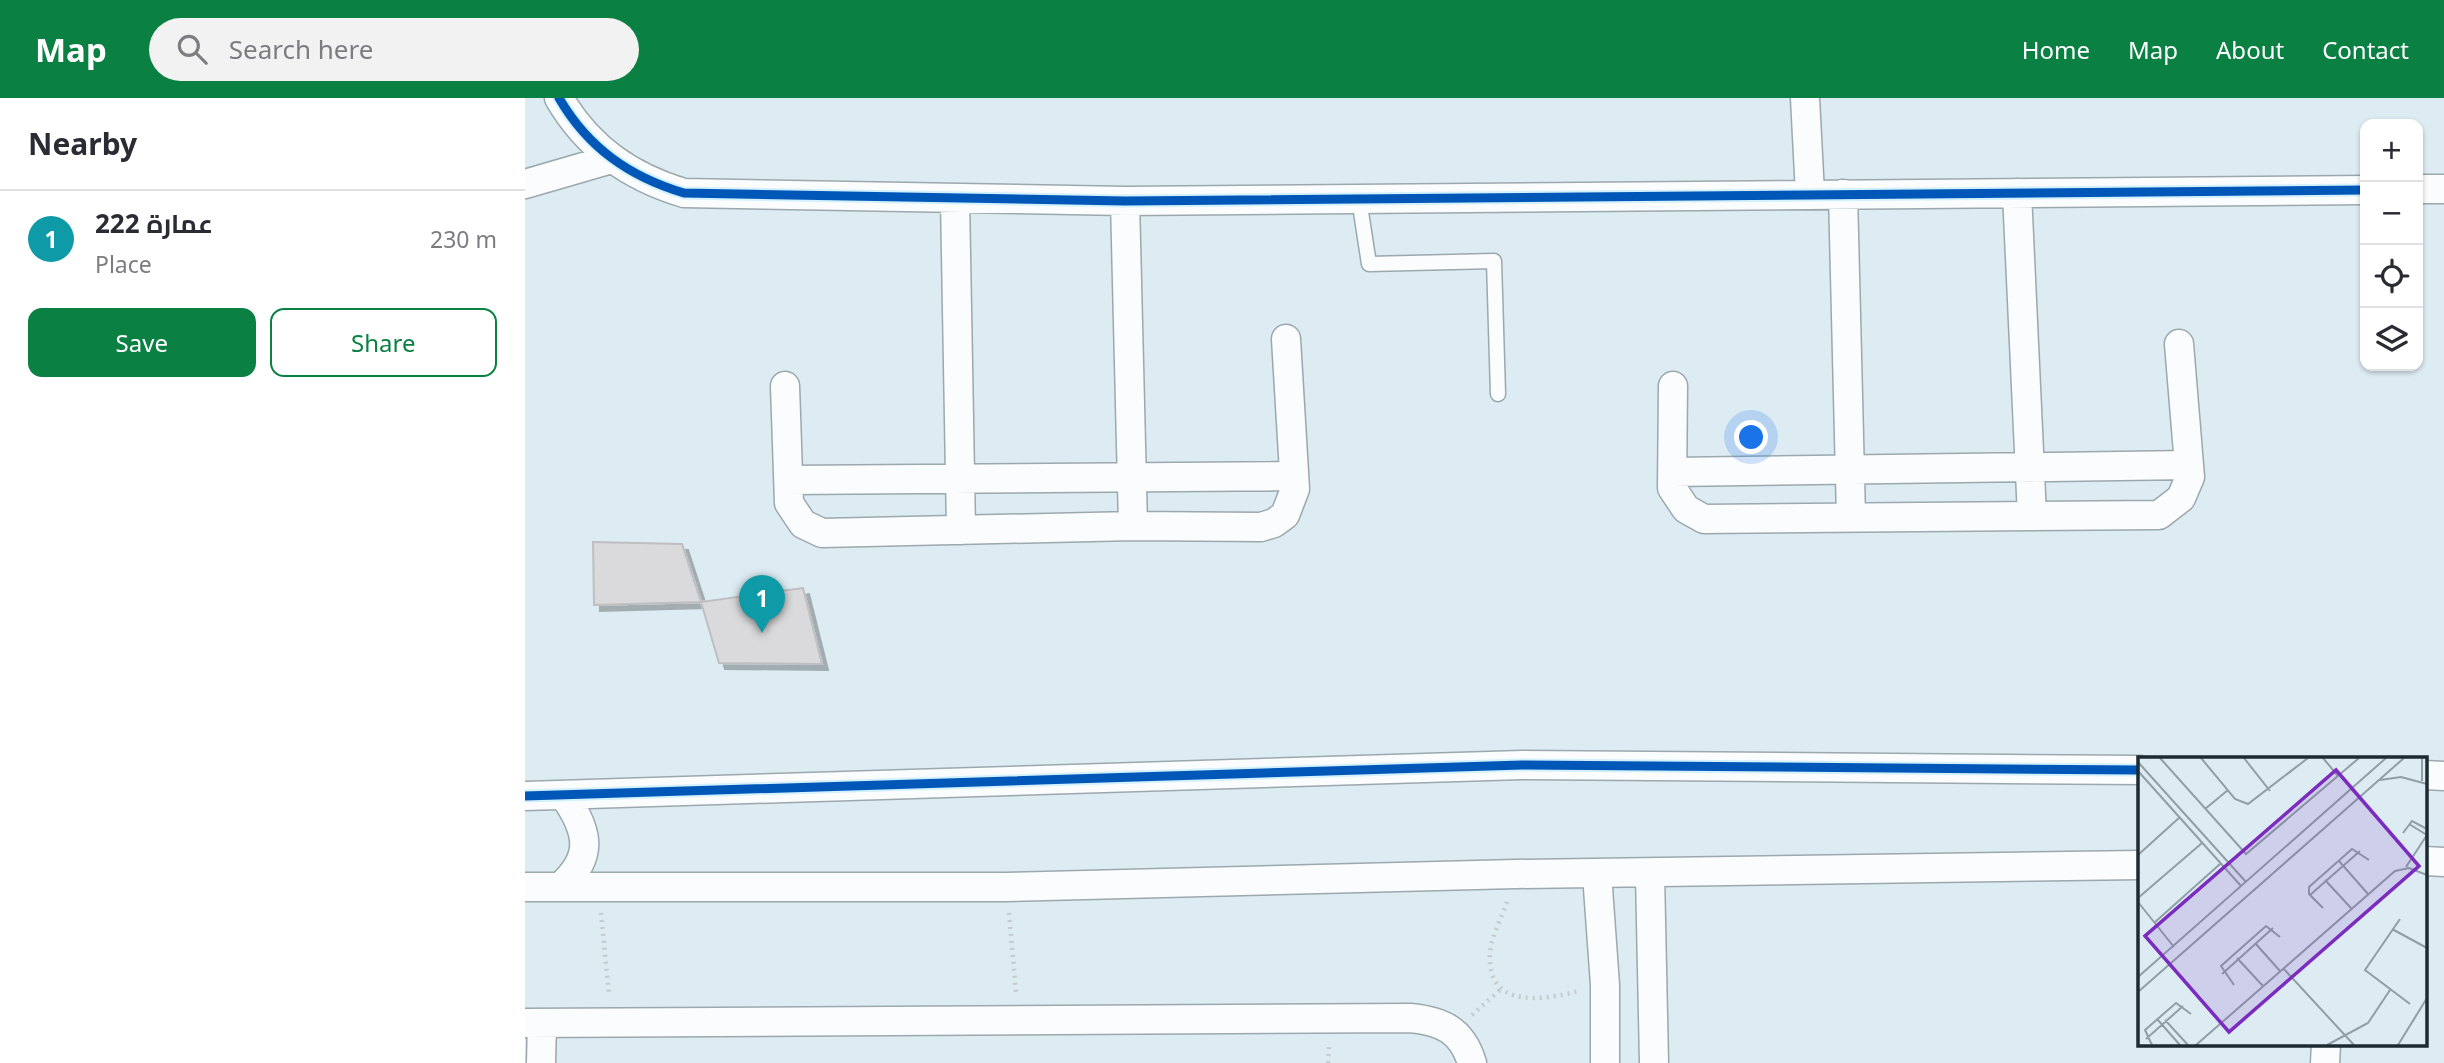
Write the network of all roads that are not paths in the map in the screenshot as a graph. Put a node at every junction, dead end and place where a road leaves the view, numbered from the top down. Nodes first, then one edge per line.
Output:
1 (559, 98) edge
2 (1805, 98) edge
3 (611, 159) junction
4 (525, 184) edge
5 (2423, 189) edge
6 (2444, 189) edge
7 (2360, 190) edge
8 (2017, 193) junction
9 (1810, 194) junction
10 (1843, 194) junction
11 (955, 199) junction
12 (1359, 199) junction
13 (1125, 201) junction
14 (1286, 339) dead end
15 (2179, 344) dead end
16 (785, 386) dead end
17 (1673, 386) dead end
18 (1498, 394) dead end
19 (2189, 465) junction
20 (2029, 467) junction
21 (1849, 469) junction
22 (1673, 472) junction
23 (1294, 476) junction
24 (1132, 477) junction
25 (960, 479) junction
26 (789, 480) junction
27 (2032, 516) junction
28 (1851, 517) junction
29 (1133, 526) junction
30 (961, 530) junction
31 (2138, 770) edge
32 (525, 796) edge
33 (565, 797) junction
34 (2138, 865) edge
35 (1597, 874) junction
36 (1650, 874) junction
37 (525, 887) edge
38 (560, 887) junction
39 (534, 1023) edge
40 (541, 1063) edge
41 (1472, 1063) edge
42 (1605, 1063) edge
43 (1654, 1063) edge

1 - 3 street
2 - 9 street
3 - 4 street
3 - 11 street
5 - 6 street
7 - 8 street
8 - 10 street
8 - 20 street
9 - 10 street
9 - 12 street
10 - 21 street
11 - 13 street
11 - 25 street
12 - 13 street
12 - 18 lane
13 - 24 street
14 - 23 street
15 - 19 street
16 - 26 street
17 - 22 street
19 - 20 street
19 - 27 street
20 - 21 street
20 - 27 street
21 - 22 street
21 - 28 street
22 - 28 street
23 - 24 street
23 - 29 street
24 - 25 street
24 - 29 street
25 - 26 street
25 - 30 street
26 - 30 street
27 - 28 street
29 - 30 street
31 - 33 street
32 - 33 street
33 - 38 street
34 - 36 street
35 - 36 street
35 - 38 street
35 - 42 street
36 - 43 street
37 - 38 street
39 - 40 street
39 - 41 street

